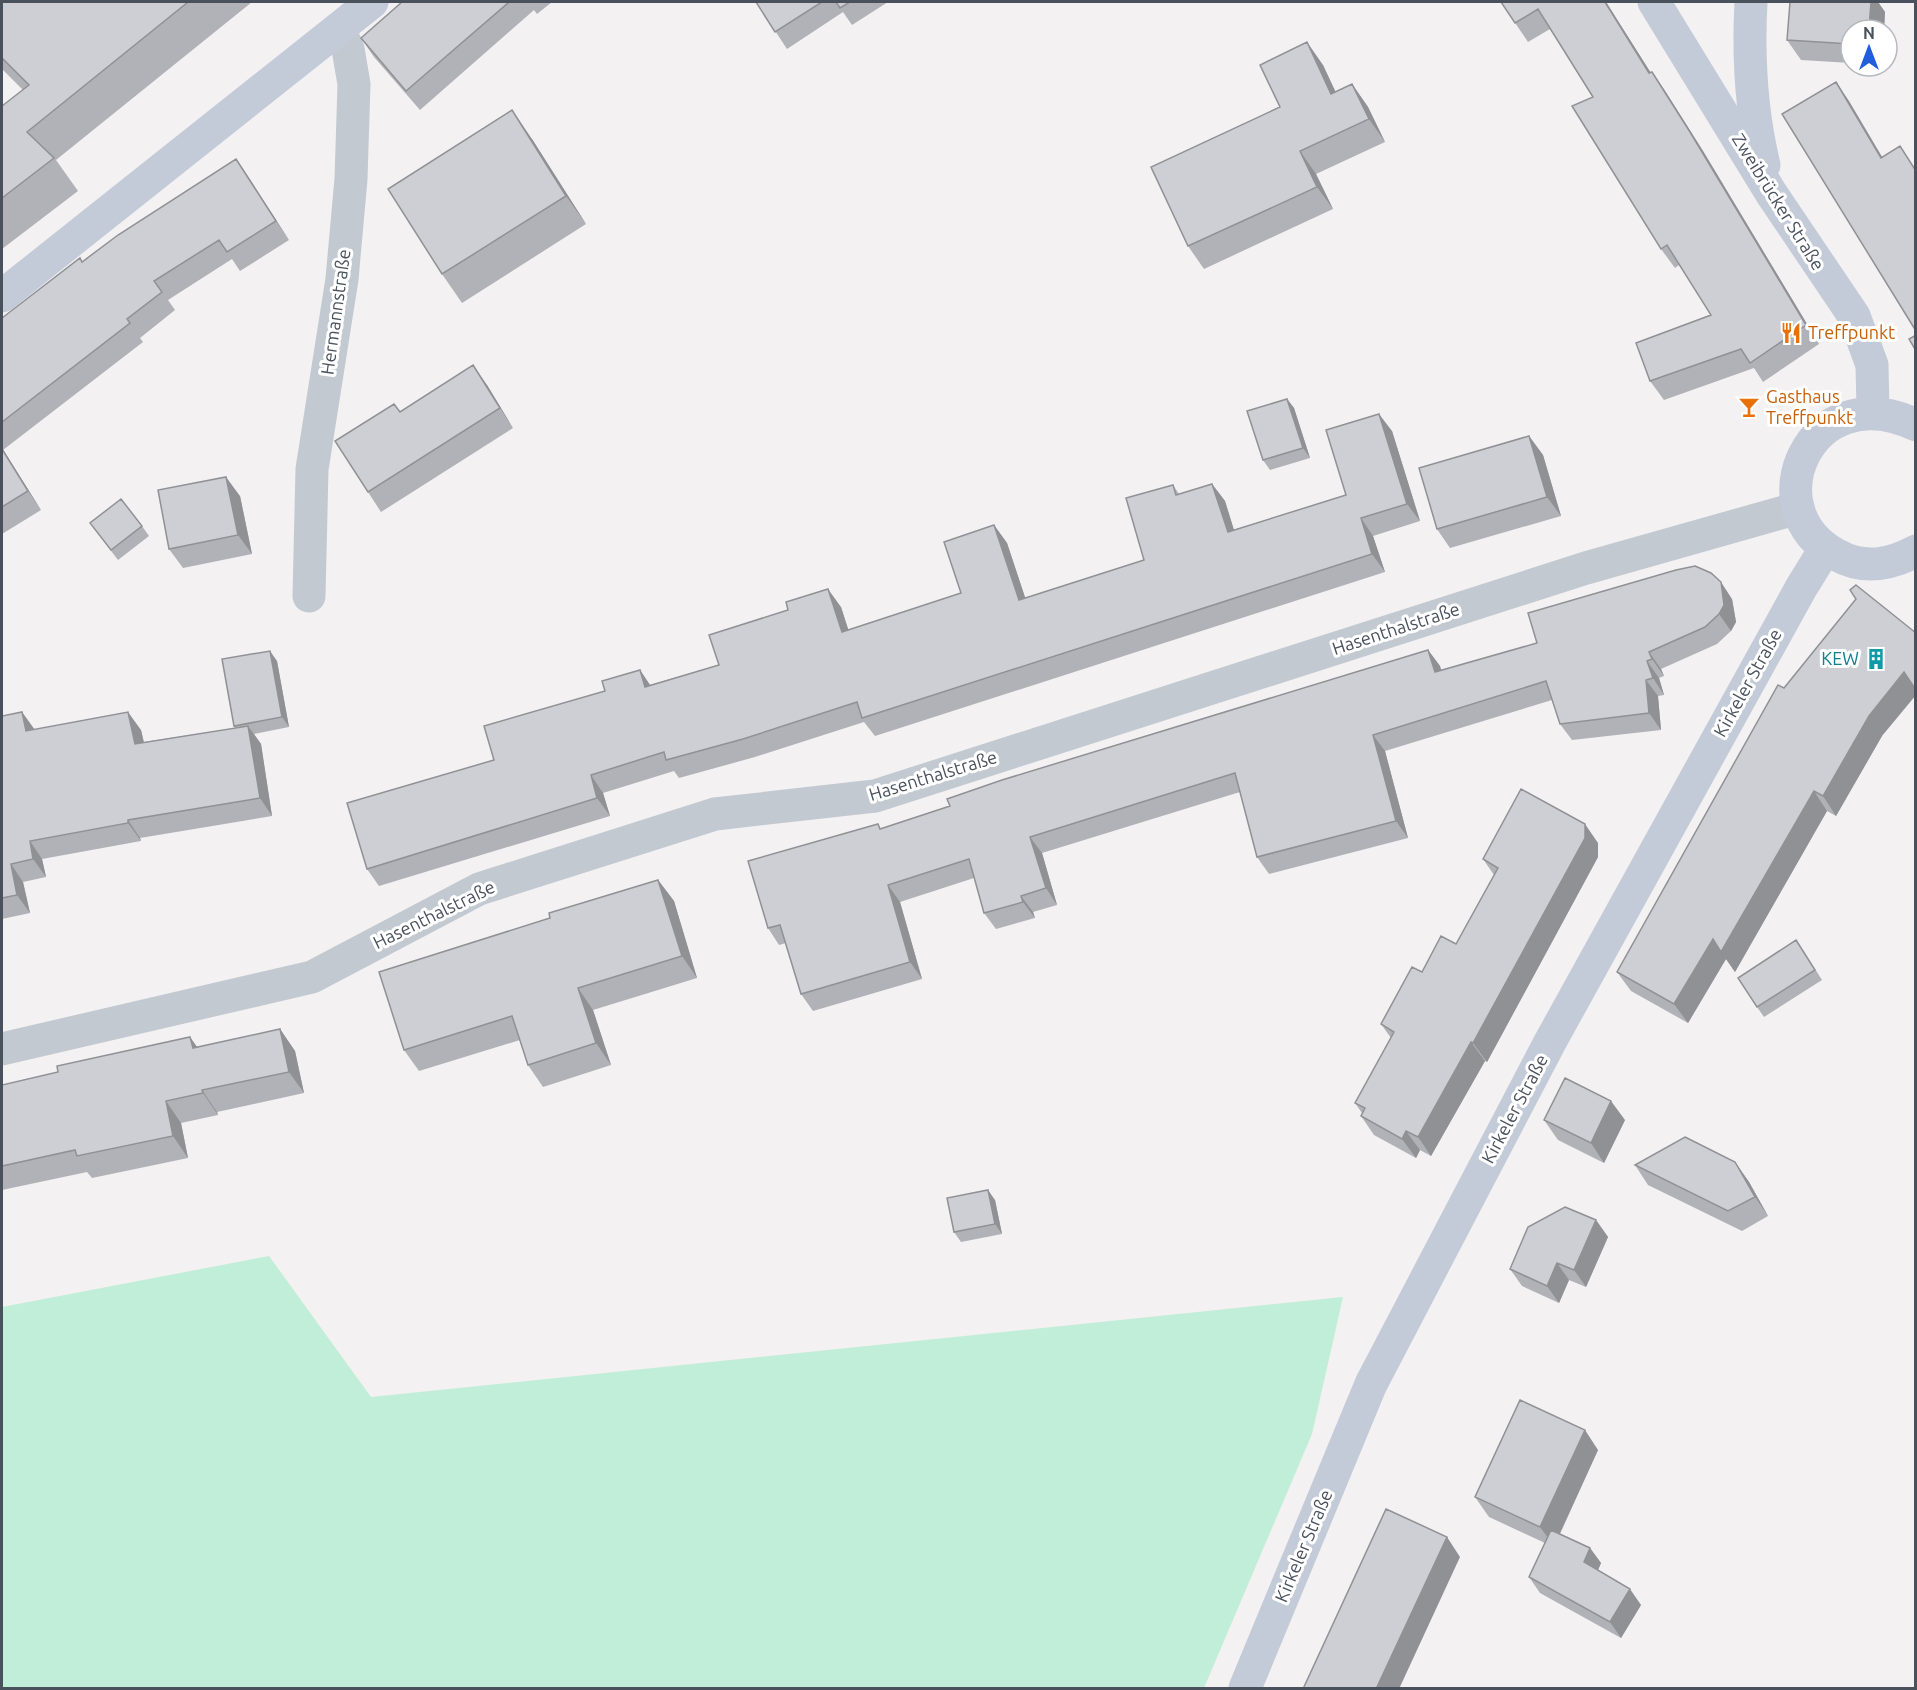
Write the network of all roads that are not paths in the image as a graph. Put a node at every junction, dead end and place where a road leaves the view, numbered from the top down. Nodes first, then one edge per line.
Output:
1 (372, 2) edge
2 (1654, 2) edge
3 (1751, 2) edge
4 (339, 29) junction
5 (1771, 193) junction
6 (2, 296) edge
7 (1873, 411) junction
8 (1916, 424) edge
9 (1798, 508) junction
10 (1825, 549) junction
11 (1916, 551) edge
12 (309, 596) dead end
13 (2, 1049) edge
14 (1245, 1689) edge

1 - 4 main road
2 - 5 main road, Zweibrücker Straße
3 - 5 main road
4 - 6 main road
4 - 12 street, Hermannstraße
5 - 7 main road, Zweibrücker Straße
7 - 8 main road
7 - 9 main road
9 - 10 main road
9 - 13 street, Hasenthalstraße
10 - 11 main road
10 - 14 main road, Kirkeler Straße

